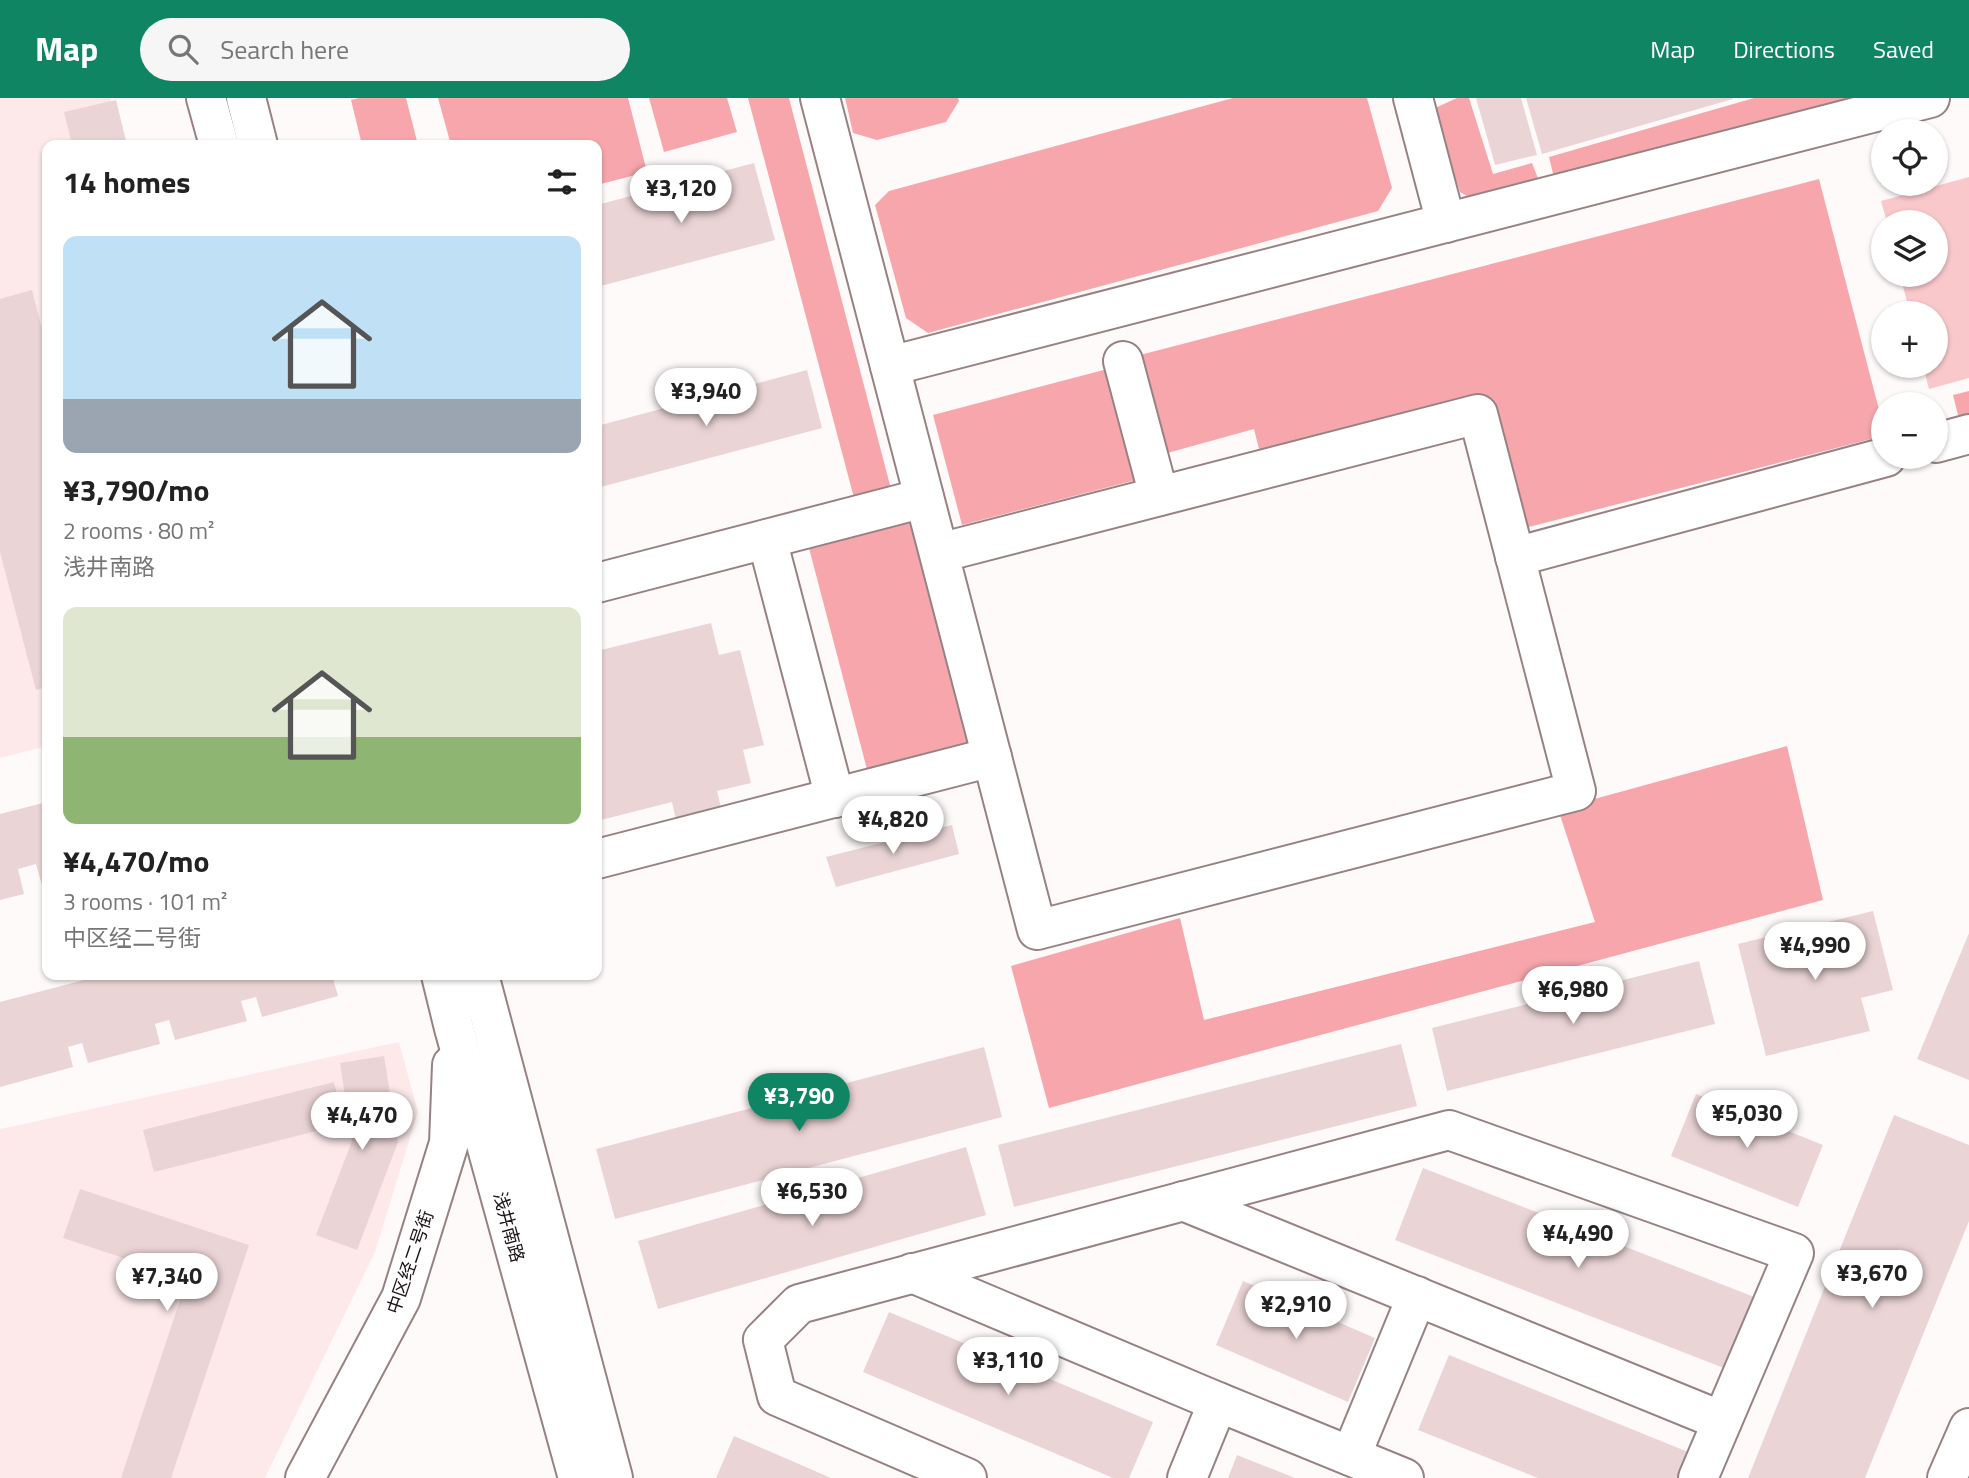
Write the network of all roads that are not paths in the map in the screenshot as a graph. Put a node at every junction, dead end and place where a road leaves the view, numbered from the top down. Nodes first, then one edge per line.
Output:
1 (206, 98) edge
2 (246, 98) edge
3 (820, 98) edge
4 (1413, 98) edge
5 (1930, 98) edge
6 (218, 140) edge
7 (257, 140) edge
8 (1446, 223) junction
9 (1123, 361) dead end
10 (890, 366) junction
11 (1969, 434) edge
12 (1948, 440) edge
13 (1871, 461) edge
14 (1158, 496) junction
15 (924, 498) junction
16 (767, 539) junction
17 (939, 553) junction
18 (1515, 557) junction
19 (602, 582) edge
20 (992, 757) junction
21 (835, 798) junction
22 (602, 858) edge
23 (442, 980) edge
24 (480, 980) edge
25 (454, 1028) junction
26 (1183, 1201) junction
27 (912, 1273) junction
28 (1417, 1296) junction
29 (1218, 1402) junction
30 (1722, 1421) junction
31 (1969, 1428) edge
32 (1351, 1456) junction
33 (305, 1478) edge
34 (579, 1478) edge
35 (613, 1478) edge
36 (967, 1478) edge
37 (1186, 1478) edge
38 (1404, 1478) edge
39 (1698, 1478) edge
40 (1947, 1478) edge

1 - 6 street
2 - 7 street
3 - 10 street
4 - 8 street
5 - 8 street
8 - 10 street
9 - 14 street
10 - 15 street
11 - 12 street
13 - 18 street
14 - 17 street
14 - 18 street
15 - 16 street
15 - 17 street
16 - 19 street
16 - 21 street
17 - 20 street
18 - 20 street
20 - 21 street
21 - 22 street
23 - 25 street, 浅井南路
24 - 35 street, 浅井南路
25 - 33 street, 中区经二号街
25 - 34 street, 浅井南路
26 - 27 street
26 - 28 street
26 - 30 street
27 - 29 street
27 - 36 street
28 - 30 street
28 - 32 street
29 - 32 street
29 - 37 street
30 - 39 street
31 - 40 street
32 - 38 street

